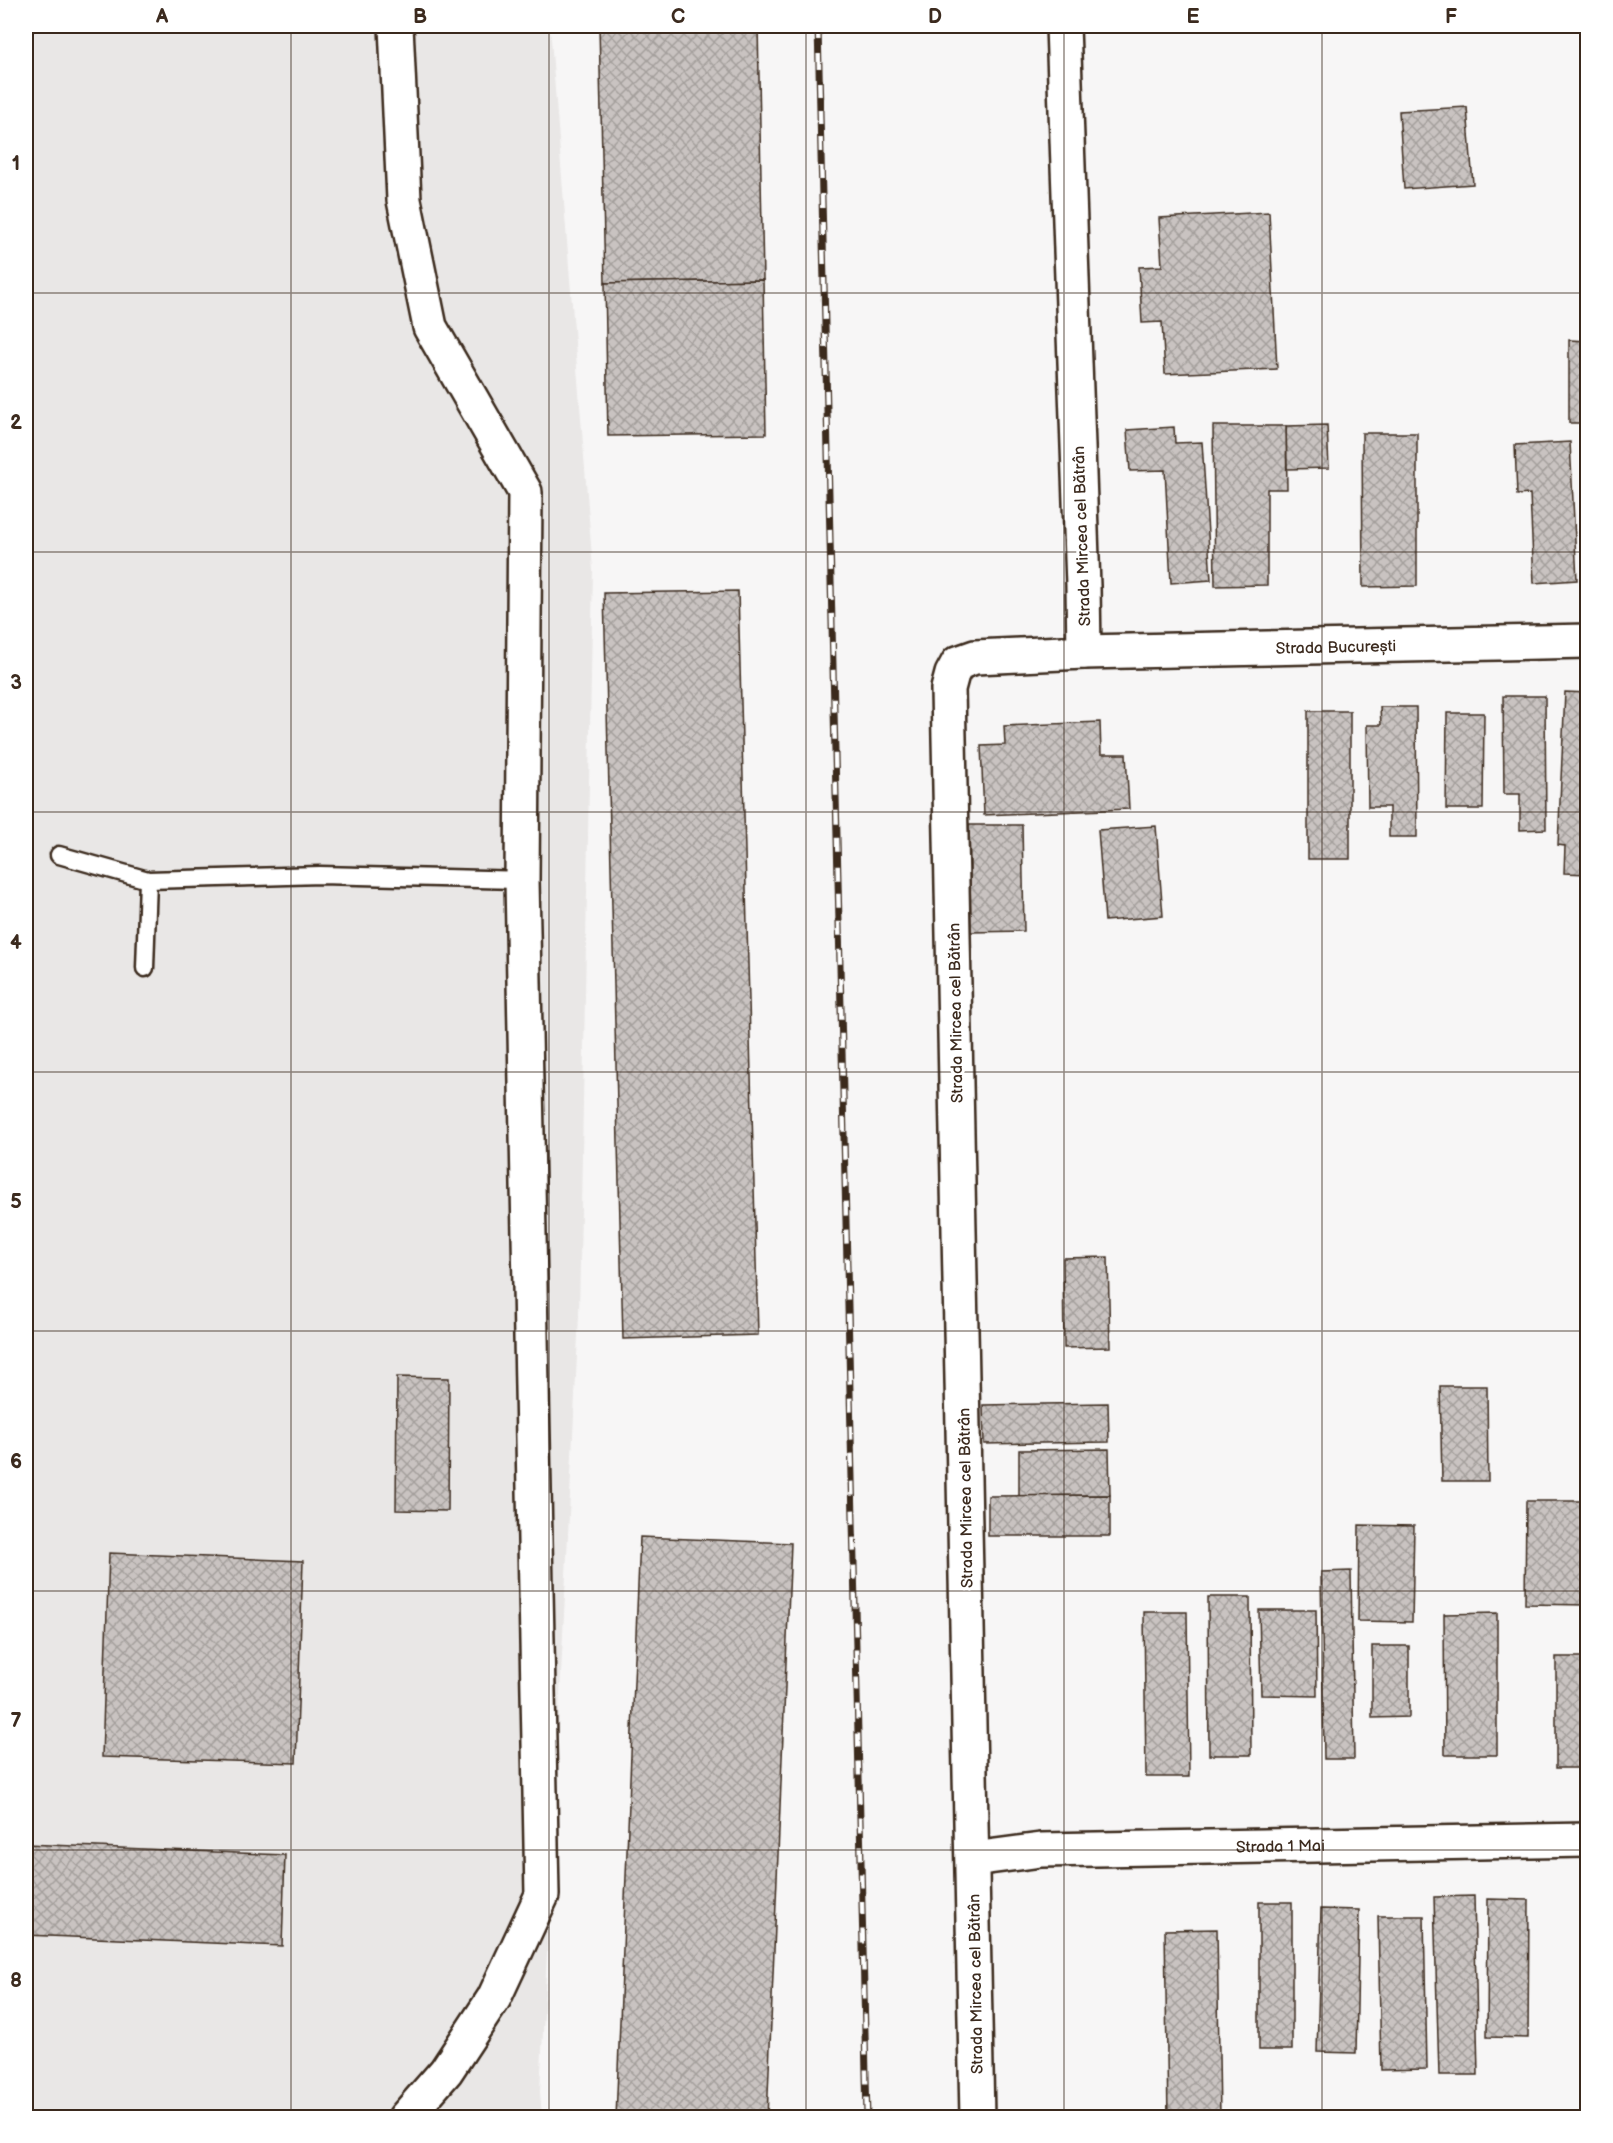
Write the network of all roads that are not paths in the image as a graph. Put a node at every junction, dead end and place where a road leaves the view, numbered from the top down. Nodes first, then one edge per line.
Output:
1 (396, 26) edge
2 (1063, 26) edge
3 (1587, 641) edge
4 (1083, 652) junction
5 (59, 855) dead end
6 (148, 880) junction
7 (522, 880) junction
8 (145, 968) dead end
9 (1587, 1840) edge
10 (973, 1858) junction
11 (405, 2118) edge
12 (976, 2118) edge

1 - 7 street
2 - 4 street, Strada Mircea cel Bătrân
3 - 4 street, Strada București
4 - 10 street, Strada Mircea cel Bătrân
5 - 6 lane
6 - 7 lane
6 - 8 lane
7 - 11 street
9 - 10 street, Strada 1 Mai
10 - 12 street, Strada Mircea cel Bătrân

